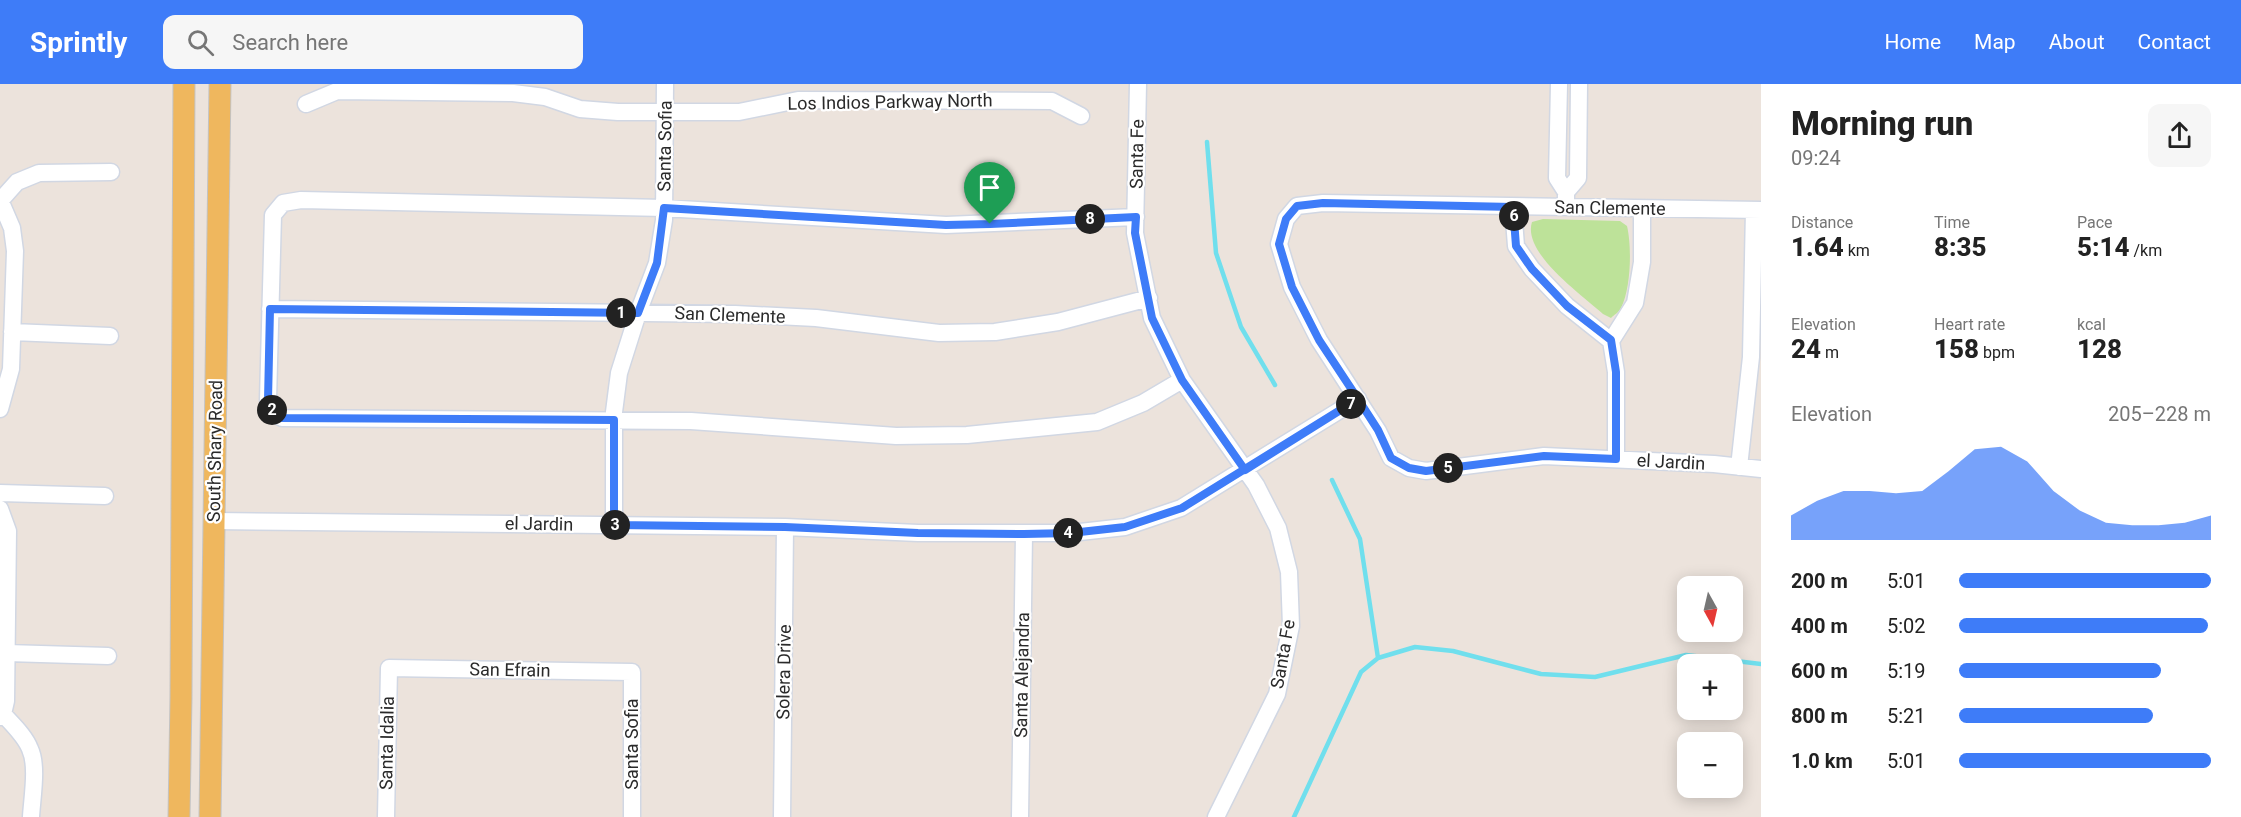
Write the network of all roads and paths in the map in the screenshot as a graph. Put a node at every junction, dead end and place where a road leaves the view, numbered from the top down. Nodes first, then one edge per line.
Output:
1 (184, 84) edge
2 (220, 84) edge
3 (665, 84) edge
4 (1138, 84) edge
5 (1559, 84) edge
6 (1580, 84) edge
7 (306, 104) dead end
8 (665, 112) junction
9 (1081, 116) dead end
10 (111, 172) dead end
11 (0, 200) edge
12 (1566, 200) junction
13 (1513, 207) junction
14 (664, 208) junction
15 (1642, 208) junction
16 (1757, 210) edge
17 (1136, 217) junction
18 (1149, 298) junction
19 (270, 309) junction
20 (638, 313) junction
21 (12, 332) junction
22 (110, 336) dead end
23 (1611, 340) junction
24 (1182, 380) junction
25 (1358, 399) junction
26 (0, 408) edge
27 (614, 420) junction
28 (1616, 459) junction
29 (1739, 467) junction
30 (1245, 470) junction
31 (1761, 470) edge
32 (0, 493) edge
33 (105, 496) dead end
34 (0, 509) edge
35 (214, 521) junction
36 (614, 525) junction
37 (785, 527) junction
38 (1024, 534) junction
39 (7, 653) junction
40 (108, 656) dead end
41 (389, 668) joint
42 (632, 672) joint
43 (2, 716) edge
44 (31, 817) edge
45 (179, 817) edge
46 (210, 817) edge
47 (386, 817) edge
48 (632, 817) edge
49 (782, 817) edge
50 (1020, 817) edge
51 (1216, 817) edge

1 - 45 main road, South Shary Road
2 - 35 main road, South Shary Road
3 - 8 street, Santa Sofia
4 - 17 street, Santa Fe
5 - 12 street
6 - 12 street
7 - 8 street, Los Indios Parkway North
8 - 9 street, Los Indios Parkway North
8 - 14 street, Santa Sofia
10 - 11 street
11 - 21 street
12 - 13 street, San Clemente
12 - 15 street, San Clemente
13 - 23 street
13 - 25 street, San Clemente
14 - 17 street
14 - 19 street
14 - 20 street, Santa Sofia
15 - 16 street, San Clemente
15 - 23 street
16 - 29 street
17 - 18 street, Santa Fe
18 - 20 street, San Clemente
18 - 24 street, Santa Fe
19 - 20 street, San Clemente
19 - 27 street
20 - 27 street, Santa Sofia
21 - 22 street
21 - 26 street
23 - 28 street
24 - 27 street
24 - 30 street, Santa Fe
25 - 28 street, el Jardin
25 - 30 street, el Jardin
27 - 36 street, Santa Sofia
28 - 29 street, el Jardin
29 - 31 street, el Jardin
30 - 38 street, el Jardin
30 - 51 street, Santa Fe
32 - 33 street
34 - 39 street
35 - 36 street, el Jardin
35 - 46 main road, South Shary Road
36 - 37 street, el Jardin
37 - 38 street, el Jardin
37 - 49 street, Solera Drive
38 - 50 street, Santa Alejandra
39 - 40 street
39 - 43 street
41 - 42 street, San Efrain
41 - 47 street, Santa Idalia
42 - 48 street, Santa Sofia
43 - 44 street

